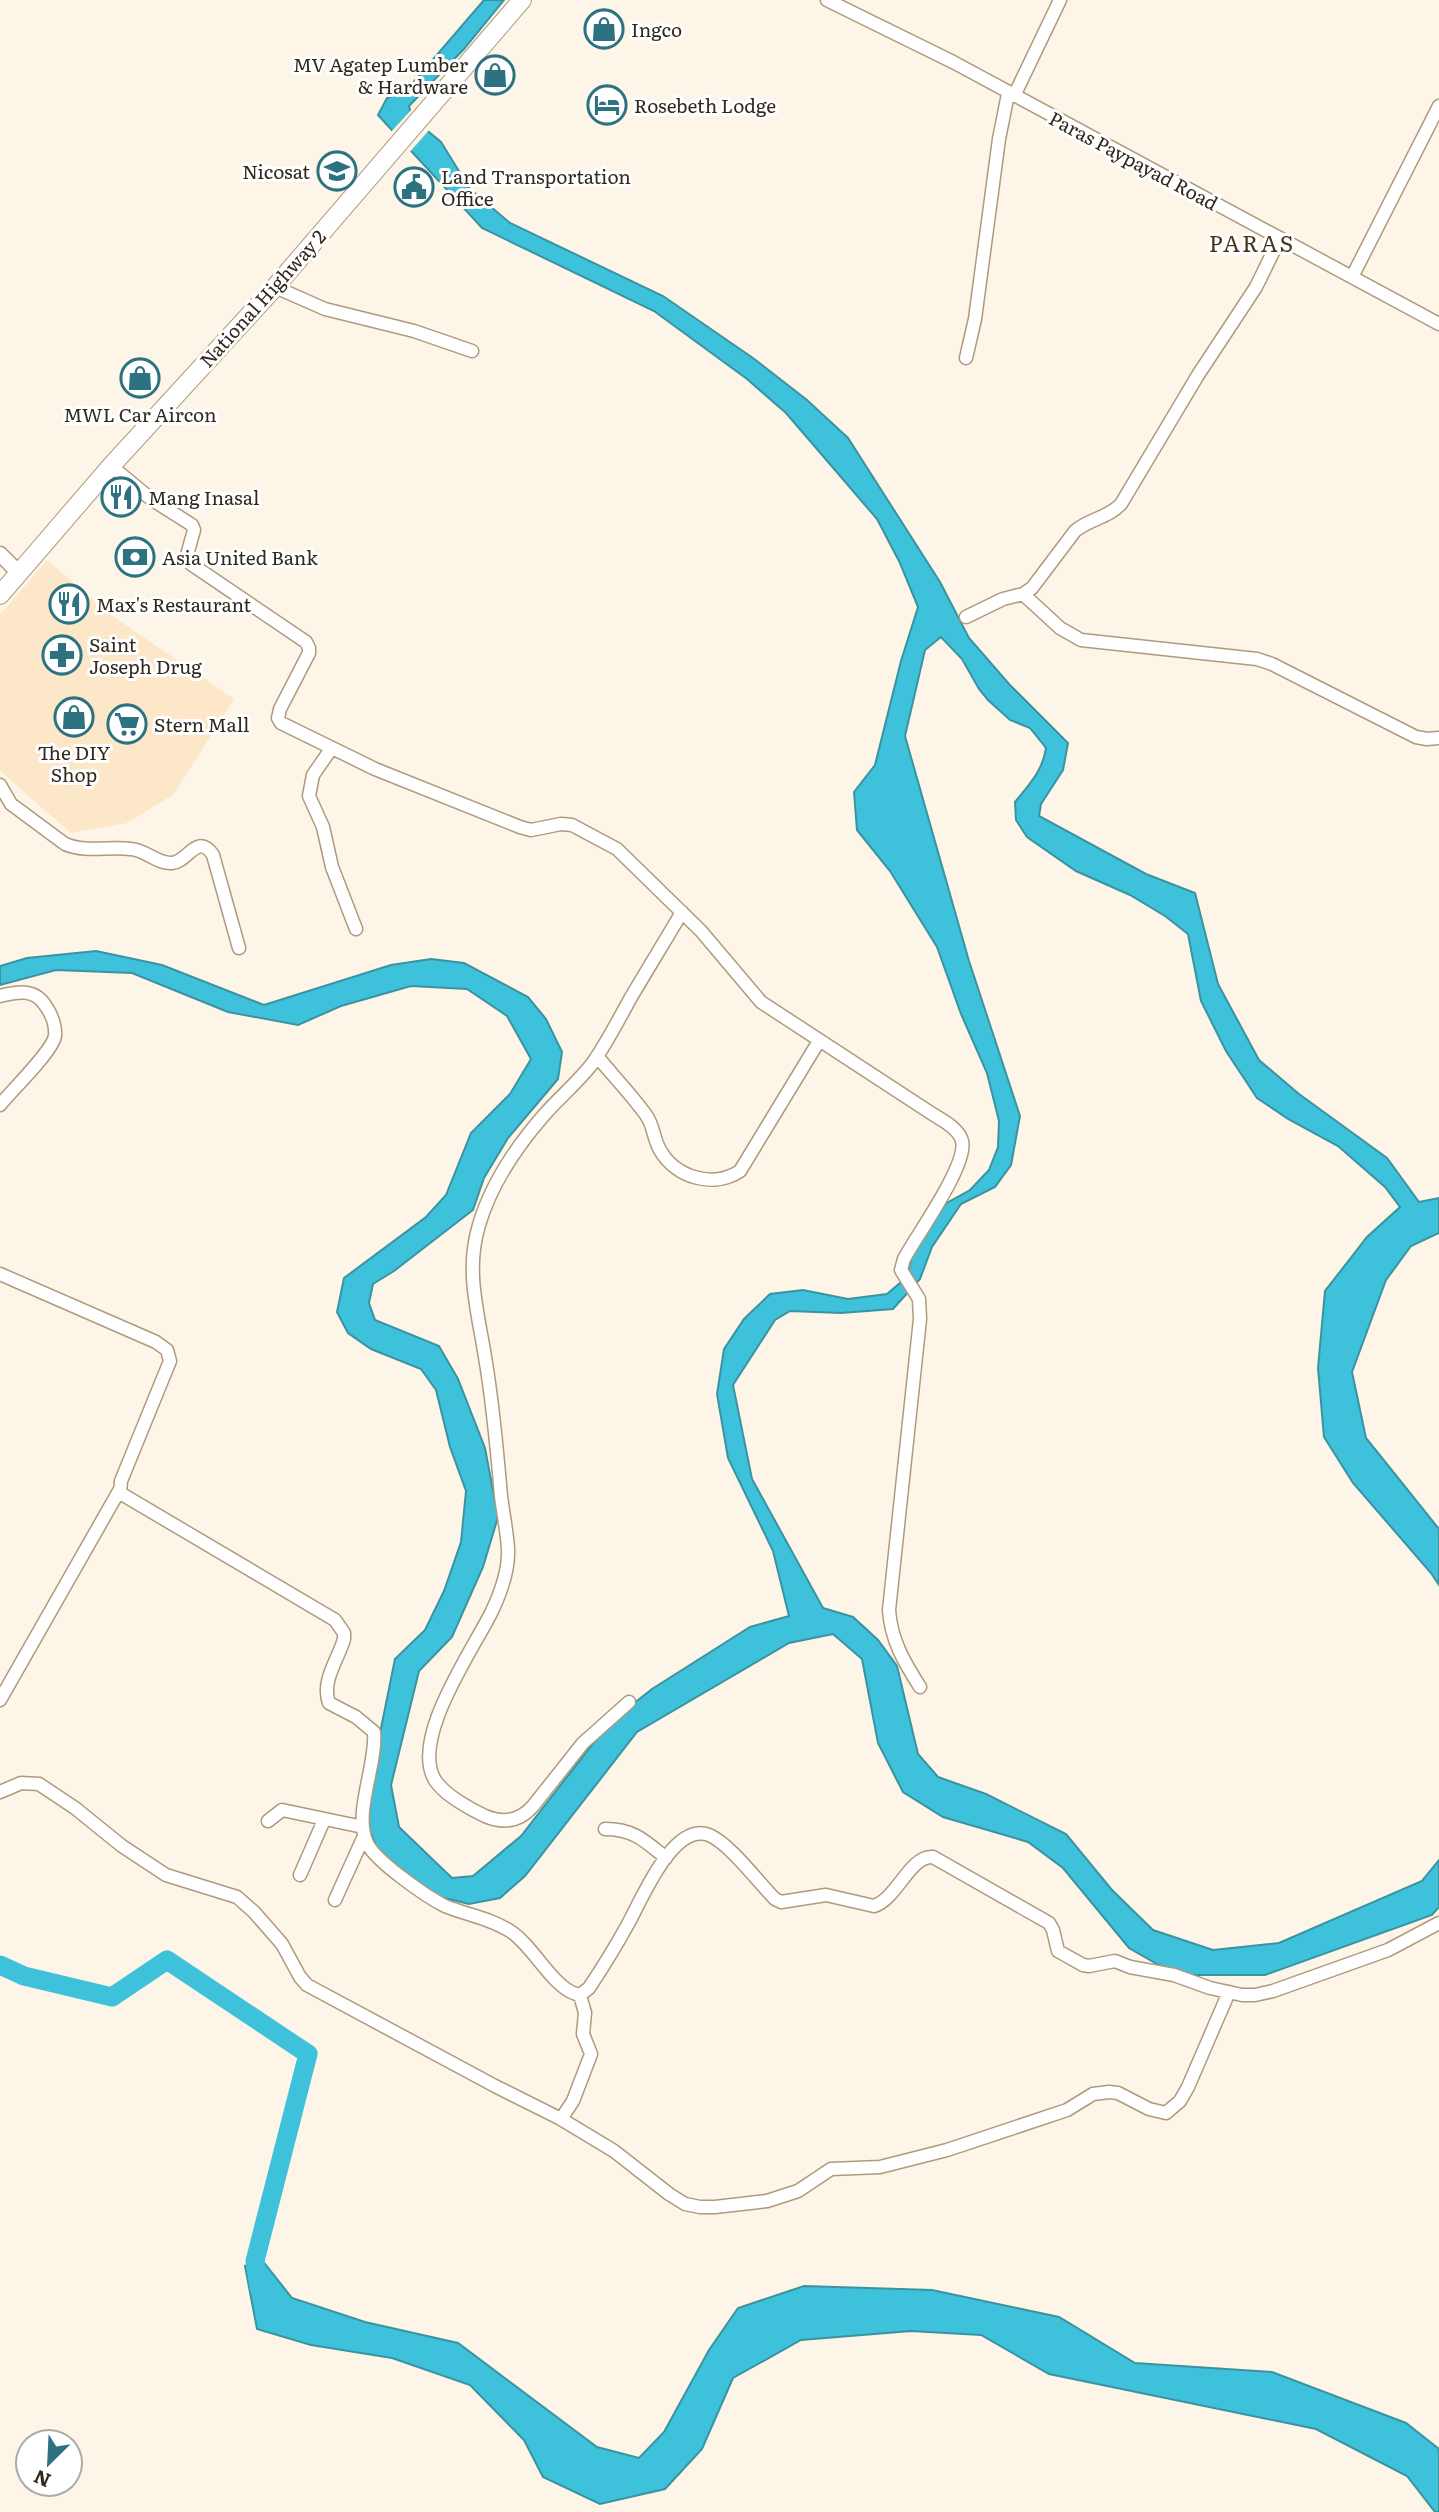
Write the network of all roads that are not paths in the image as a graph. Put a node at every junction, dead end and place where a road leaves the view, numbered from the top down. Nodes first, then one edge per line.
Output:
1 (522, 0) edge
2 (827, 0) edge
3 (1060, 0) edge
4 (1011, 95) junction
5 (1439, 106) edge
6 (1280, 238) junction
7 (1352, 277) junction
8 (275, 287) junction
9 (1439, 324) edge
10 (472, 351) dead end
11 (965, 358) dead end
12 (111, 466) junction
13 (0, 554) edge
14 (19, 573) junction
15 (1023, 594) junction
16 (0, 595) edge
17 (966, 617) dead end
18 (1439, 738) edge
19 (331, 749) junction
20 (0, 785) edge
21 (682, 912) junction
22 (356, 929) dead end
23 (239, 948) dead end
24 (0, 996) edge
25 (819, 1041) junction
26 (597, 1056) junction
27 (0, 1105) edge
28 (0, 1274) edge
29 (119, 1491) junction
30 (920, 1687) dead end
31 (0, 1699) edge
32 (629, 1702) dead end
33 (0, 1792) edge
34 (324, 1820) junction
35 (268, 1821) dead end
36 (605, 1829) dead end
37 (364, 1831) junction
38 (666, 1858) junction
39 (300, 1875) dead end
40 (335, 1900) dead end
41 (1439, 1923) edge
42 (1229, 1992) junction
43 (580, 1994) junction
44 (561, 2119) junction

1 - 8 main road, National Highway 2
2 - 4 street, Paras Paypayad Road
3 - 4 street
4 - 6 street, Paras Paypayad Road
4 - 11 street
5 - 7 street
6 - 7 street, Paras Paypayad Road
6 - 15 street
7 - 9 street, Paras Paypayad Road
8 - 10 street
8 - 12 main road, National Highway 2
12 - 14 main road, National Highway 2
12 - 19 street
13 - 14 street
14 - 16 main road, National Highway 2
15 - 17 street
15 - 18 street
19 - 21 street
19 - 22 street
20 - 23 street
21 - 25 street
21 - 26 street
24 - 27 street
25 - 26 street
25 - 30 street
26 - 32 street
28 - 29 street
29 - 31 street
29 - 37 street
33 - 44 street
34 - 35 street
34 - 37 street
34 - 39 street
36 - 38 street
37 - 40 street
37 - 43 street
38 - 42 street
38 - 43 street
41 - 42 street
42 - 44 street
43 - 44 street

